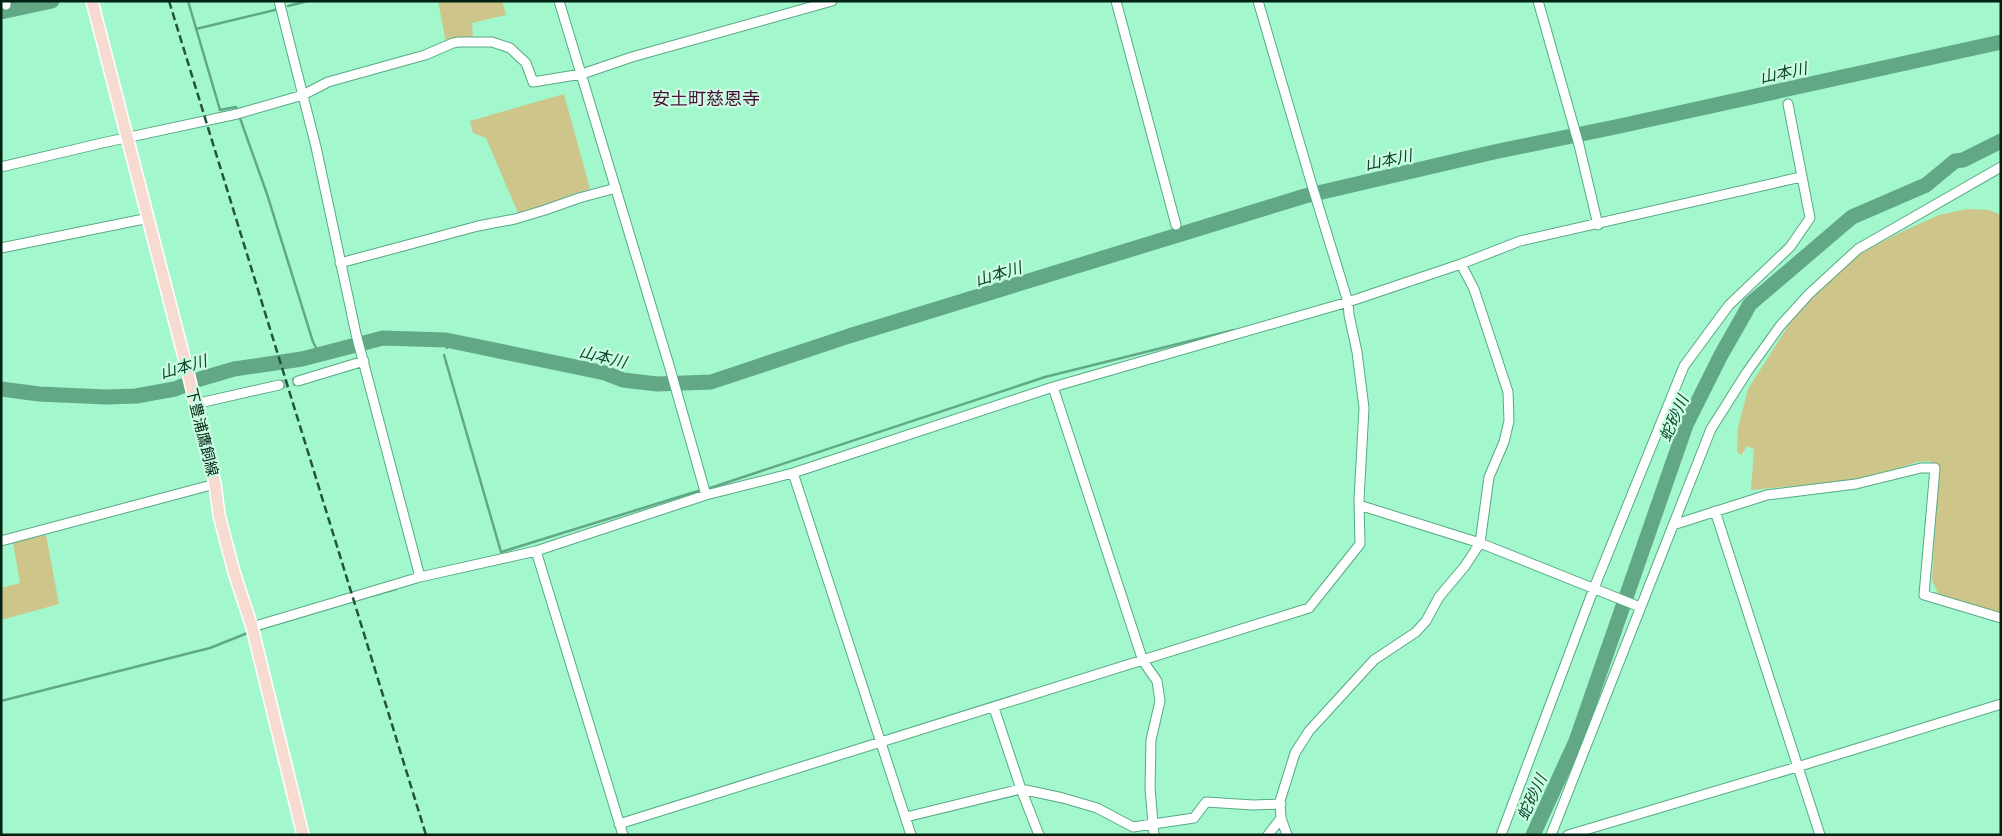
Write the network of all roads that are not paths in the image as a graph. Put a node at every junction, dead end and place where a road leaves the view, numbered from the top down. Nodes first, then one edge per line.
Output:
1 (92, 1) edge
2 (559, 1) edge
3 (832, 1) edge
4 (1116, 1) edge
5 (1258, 1) edge
6 (1538, 1) edge
7 (282, 2) edge
8 (582, 74) junction
9 (303, 95) junction
10 (1788, 104) dead end
11 (127, 138) junction
12 (1, 167) edge
13 (2001, 167) edge
14 (1801, 177) junction
15 (616, 188) junction
16 (149, 218) junction
17 (1176, 225) dead end
18 (1598, 225) junction
19 (1, 248) edge
20 (340, 263) junction
21 (1461, 264) junction
22 (1348, 302) junction
23 (363, 358) junction
24 (298, 380) tunnel mouth
25 (279, 384) tunnel mouth
26 (1053, 387) junction
27 (195, 399) junction
28 (793, 473) junction
29 (215, 484) junction
30 (706, 495) junction
31 (1359, 506) junction
32 (1715, 511) junction
33 (1673, 526) junction
34 (1, 541) edge
35 (1480, 542) junction
36 (536, 551) junction
37 (420, 576) junction
38 (1594, 588) junction
39 (1640, 607) junction
40 (2001, 618) edge
41 (252, 627) junction
42 (1143, 662) junction
43 (2001, 704) edge
44 (994, 708) junction
45 (879, 742) junction
46 (1797, 767) junction
47 (1021, 789) junction
48 (1281, 804) junction
49 (906, 817) junction
50 (1281, 818) junction
51 (1153, 823) junction
52 (620, 824) junction
53 (300, 834) edge
54 (623, 835) edge
55 (911, 835) edge
56 (1039, 835) edge
57 (1154, 835) edge
58 (1268, 835) edge
59 (1287, 835) edge
60 (1501, 835) edge
61 (1551, 835) edge
62 (1568, 835) edge
63 (1820, 835) edge

1 - 11 main road, 下豊浦鷹飼線
2 - 8 street
3 - 8 street
4 - 17 street
5 - 22 street
6 - 18 street
7 - 9 street
8 - 9 street
8 - 15 street
9 - 11 street
9 - 20 street
10 - 14 street
11 - 12 street
11 - 16 main road, 下豊浦鷹飼線
13 - 33 street
14 - 18 street
14 - 38 street
15 - 20 street
15 - 30 street
16 - 19 street
16 - 27 main road, 下豊浦鷹飼線
18 - 21 street
20 - 23 street
21 - 22 street
21 - 35 street
22 - 26 street
22 - 31 street
23 - 24 street
23 - 37 street
25 - 27 street
26 - 28 street
26 - 42 street
27 - 29 main road, 下豊浦鷹飼線
28 - 30 street
28 - 45 street
29 - 34 street
29 - 41 main road, 下豊浦鷹飼線
30 - 36 street
31 - 35 street
31 - 42 street
32 - 33 street
32 - 40 street
32 - 46 street
33 - 39 street
35 - 38 street
35 - 48 street
36 - 37 street
36 - 52 street
37 - 41 street
38 - 39 street
38 - 60 street
39 - 61 street
41 - 53 main road, 下豊浦鷹飼線
42 - 44 street
42 - 51 street
43 - 46 street
44 - 45 street
44 - 47 street
45 - 49 street
45 - 52 street
46 - 62 street
46 - 63 street
47 - 49 street
47 - 51 street
47 - 56 street
48 - 50 street
48 - 51 street
49 - 55 street
50 - 58 street
50 - 59 street
51 - 57 street
52 - 54 street

